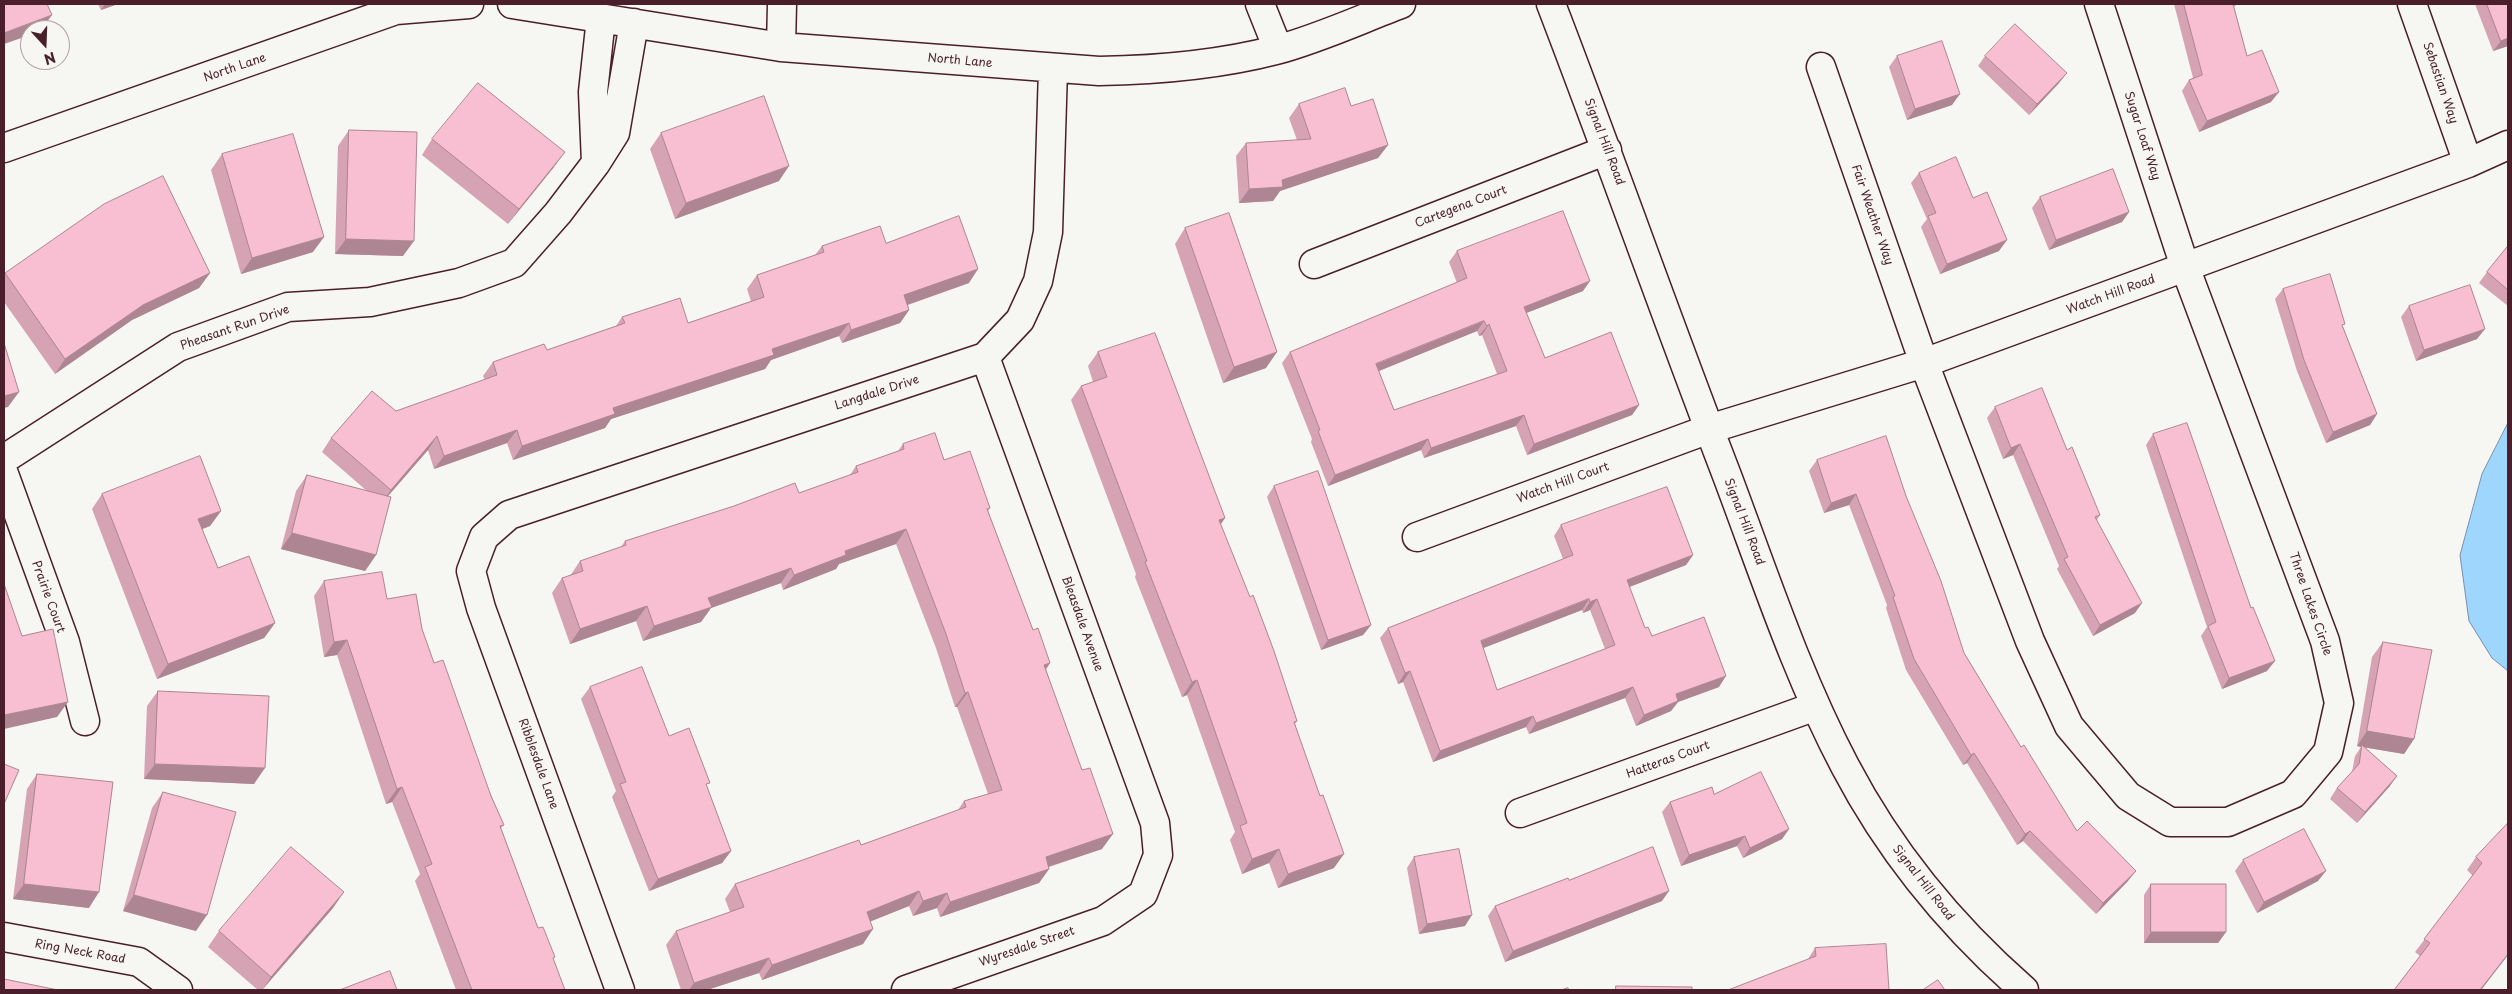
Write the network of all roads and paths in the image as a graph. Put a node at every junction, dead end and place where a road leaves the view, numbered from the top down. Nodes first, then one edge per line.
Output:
1 (469, 4) edge
2 (512, 4) edge
3 (782, 4) edge
4 (1260, 4) edge
5 (1401, 4) edge
6 (1551, 4) edge
7 (2100, 4) edge
8 (2412, 4) edge
9 (601, 18) junction
10 (634, 23) junction
11 (781, 47) junction
12 (1278, 50) junction
13 (1821, 67) dead end
14 (1053, 69) junction
15 (2508, 145) edge
16 (4, 148) edge
17 (1607, 150) junction
18 (596, 163) junction
19 (2468, 163) junction
20 (1314, 264) dead end
21 (2185, 268) junction
22 (985, 357) junction
23 (1924, 363) junction
24 (1709, 429) junction
25 (4, 459) edge
26 (4, 474) edge
27 (484, 537) joint
28 (1417, 537) dead end
29 (1816, 706) junction
30 (85, 721) dead end
31 (1520, 813) dead end
32 (1143, 894) joint
33 (4, 937) edge
34 (178, 990) edge
35 (620, 990) edge
36 (906, 990) edge
37 (2024, 990) edge

1 - 16 street, North Lane
2 - 9 street, North Lane
3 - 11 street
4 - 12 street
5 - 12 street, North Lane
6 - 17 street, Signal Hill Road
7 - 21 street, Sugar Loaf Way
8 - 19 street, Sebastian Way
9 - 10 street, North Lane
9 - 18 street
10 - 11 street, North Lane
10 - 18 street, Pheasant Run Drive
11 - 14 street, North Lane
12 - 14 street, North Lane
13 - 23 street, Fair Weather Way
14 - 22 street, Langdale Drive
15 - 19 street, Watch Hill Road
17 - 20 street, Cartegena Court
17 - 24 street, Signal Hill Road
18 - 25 street, Pheasant Run Drive
19 - 21 street, Watch Hill Road
21 - 23 street, Watch Hill Road
21 - 23 street, Three Lakes Circle
22 - 27 street, Langdale Drive
22 - 32 street, Bleasdale Avenue
23 - 24 street, Watch Hill Road
24 - 28 street, Watch Hill Court
24 - 29 street, Signal Hill Road
26 - 30 street, Prairie Court
27 - 35 street, Ribblesdale Lane
29 - 31 street, Hatteras Court
29 - 37 street, Signal Hill Road
32 - 36 street, Wyresdale Street
33 - 34 street, Ring Neck Road

